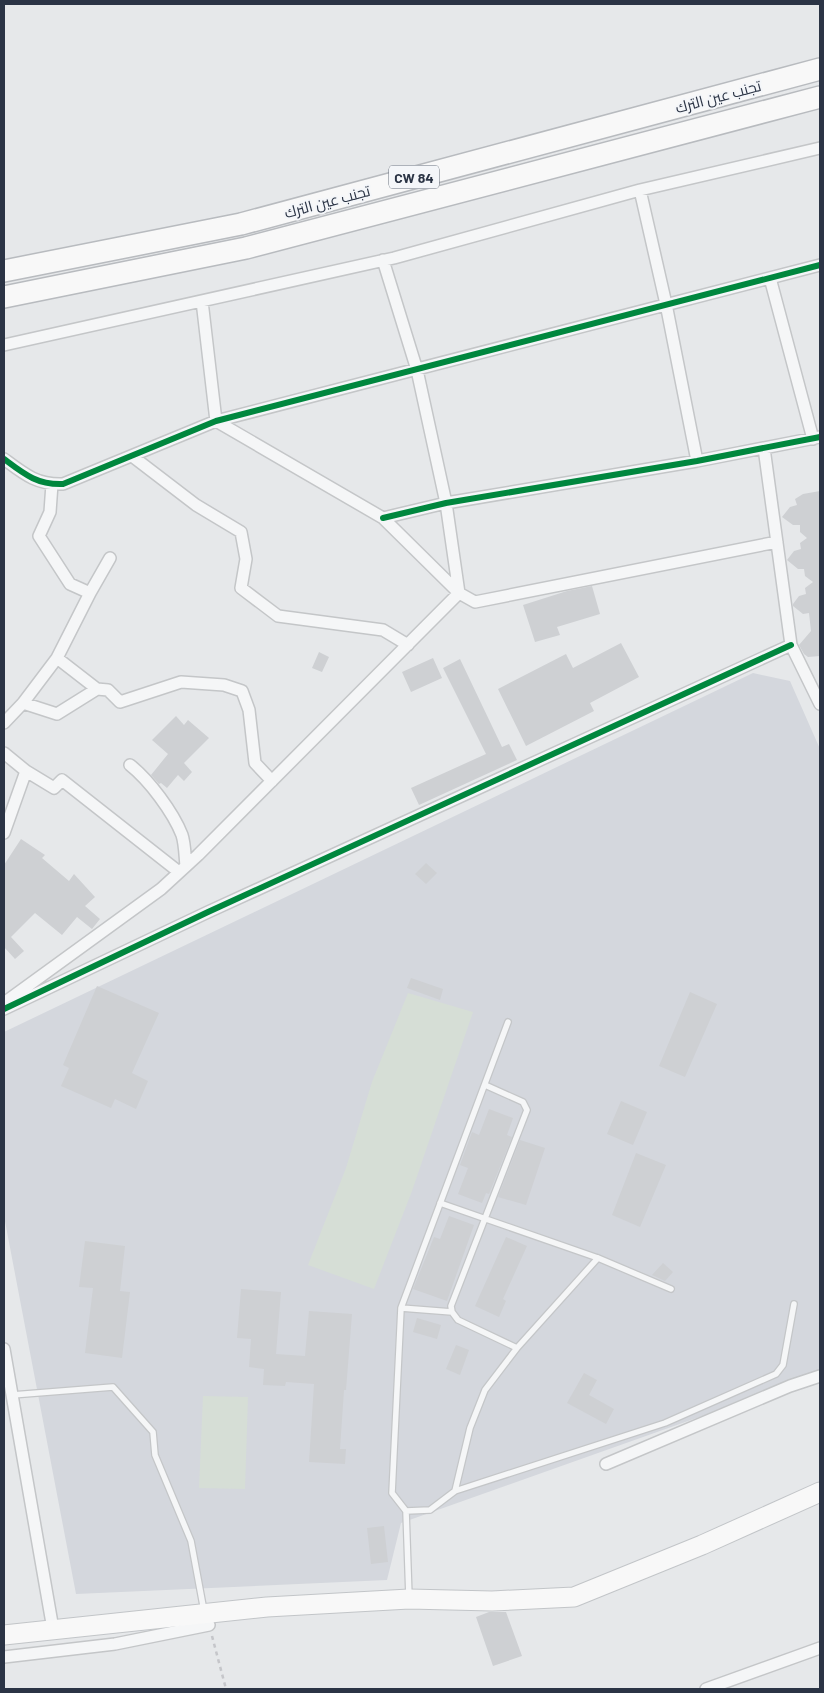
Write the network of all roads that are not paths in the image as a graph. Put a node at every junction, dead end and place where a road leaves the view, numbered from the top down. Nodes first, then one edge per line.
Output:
1 (820, 69) edge
2 (820, 97) edge
3 (820, 148) edge
4 (640, 190) junction
5 (383, 260) junction
6 (820, 265) edge
7 (4, 271) edge
8 (770, 278) junction
9 (4, 297) edge
10 (202, 301) junction
11 (666, 304) junction
12 (4, 345) edge
13 (417, 370) junction
14 (216, 421) junction
15 (817, 438) edge
16 (764, 448) junction
17 (132, 456) junction
18 (4, 459) edge
19 (697, 461) junction
20 (52, 484) junction
21 (446, 503) junction
22 (383, 518) junction
23 (777, 542) junction
24 (110, 558) dead end
25 (90, 593) junction
26 (459, 593) junction
27 (408, 645) junction
28 (791, 645) junction
29 (57, 658) junction
30 (97, 689) junction
31 (23, 703) junction
32 (820, 704) edge
33 (4, 723) edge
34 (4, 753) edge
35 (130, 765) dead end
36 (26, 771) junction
37 (272, 781) junction
38 (4, 833) edge
39 (183, 869) junction
40 (4, 1003) edge
41 (4, 1009) edge
42 (508, 1022) dead end
43 (486, 1085) junction
44 (440, 1203) junction
45 (485, 1219) junction
46 (598, 1258) junction
47 (671, 1289) dead end
48 (794, 1304) dead end
49 (400, 1308) junction
50 (452, 1312) junction
51 (517, 1348) junction
52 (4, 1349) edge
53 (820, 1376) edge
54 (12, 1395) junction
55 (606, 1464) dead end
56 (455, 1491) junction
57 (820, 1492) edge
58 (406, 1511) junction
59 (409, 1599) junction
60 (207, 1619) junction
61 (53, 1629) junction
62 (4, 1635) edge
63 (820, 1648) edge
64 (4, 1657) edge
65 (706, 1689) edge

1 - 7 highway, تجنب عين الترك / CW 84
2 - 9 highway, تجنب عين الترك / CW 84
3 - 4 street
4 - 5 street
4 - 11 street
5 - 10 street
5 - 13 street
6 - 8 street
8 - 11 street
8 - 15 street
10 - 12 street
10 - 14 street
11 - 13 street
11 - 19 street
13 - 14 street
13 - 21 street
14 - 17 street
14 - 22 street
15 - 16 street
16 - 19 street
16 - 23 street
17 - 20 street
17 - 27 street
18 - 20 street
19 - 21 street
20 - 25 street
21 - 22 street
21 - 26 street
22 - 26 street
23 - 26 street
23 - 28 street
24 - 25 street
25 - 29 street
26 - 27 street
27 - 37 street
28 - 32 street
28 - 41 street
29 - 30 street
29 - 31 street
30 - 31 street
30 - 37 street
31 - 33 street
34 - 36 street
35 - 39 street
36 - 38 street
36 - 39 street
37 - 39 street
39 - 40 street
42 - 43 lane
43 - 44 lane
43 - 45 lane
44 - 45 lane
44 - 49 lane
45 - 46 lane
45 - 50 lane
46 - 47 lane
46 - 51 lane
48 - 56 lane
49 - 50 lane
49 - 58 lane
50 - 51 lane
51 - 56 lane
52 - 54 street
53 - 55 street
54 - 60 lane
54 - 61 street
56 - 58 lane
57 - 59 main road
58 - 59 lane
59 - 60 main road
60 - 61 main road
60 - 64 street
61 - 62 main road
63 - 65 street

